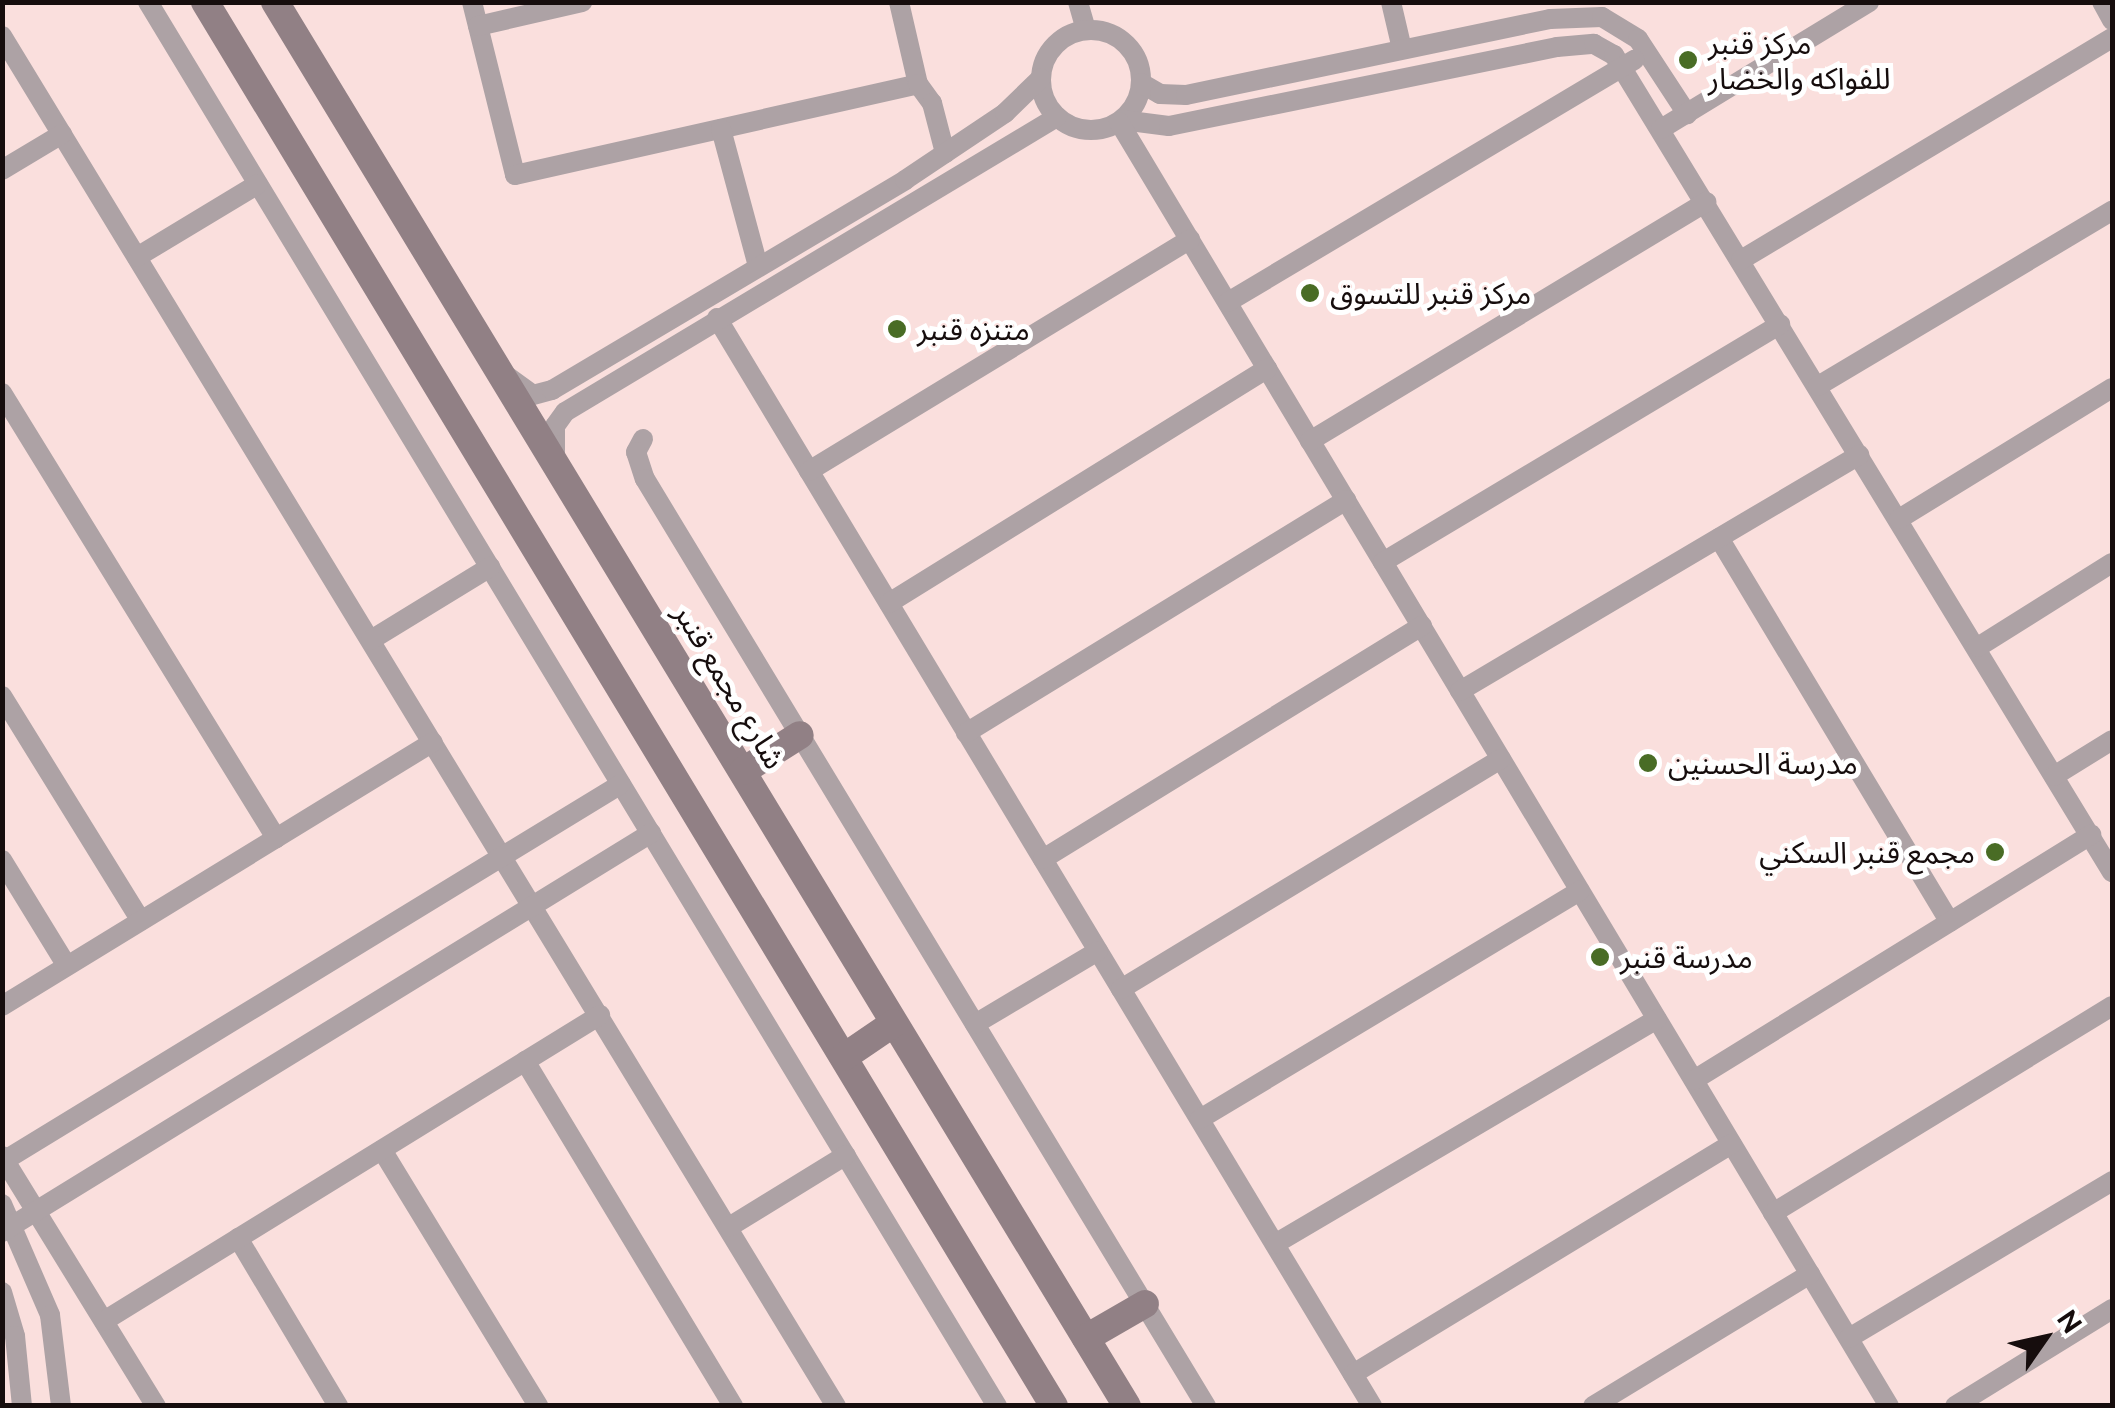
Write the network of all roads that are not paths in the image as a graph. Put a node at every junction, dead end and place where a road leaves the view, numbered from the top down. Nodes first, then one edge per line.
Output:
1 (148, 2) edge
2 (205, 2) edge
3 (274, 2) edge
4 (472, 2) edge
5 (582, 2) edge
6 (899, 2) edge
7 (1078, 2) edge
8 (1391, 2) edge
9 (1870, 2) edge
10 (2102, 2) edge
11 (1550, 19) junction
12 (2112, 20) edge
13 (478, 26) junction
14 (1086, 30) junction
15 (2, 36) edge
16 (2112, 38) edge
17 (1557, 46) junction
18 (1402, 49) junction
19 (1647, 52) junction
20 (1623, 67) junction
21 (1041, 78) junction
22 (1141, 82) junction
23 (918, 84) junction
24 (1687, 114) junction
25 (1057, 117) junction
26 (1121, 121) junction
27 (721, 129) junction
28 (1661, 129) junction
29 (62, 134) junction
30 (945, 153) junction
31 (2, 170) edge
32 (258, 184) junction
33 (1706, 202) junction
34 (2112, 211) edge
35 (830, 224) junction
36 (1190, 239) junction
37 (842, 243) junction
38 (137, 257) junction
39 (1741, 260) junction
40 (758, 266) junction
41 (1228, 302) junction
42 (717, 318) junction
43 (1780, 324) junction
44 (1267, 369) junction
45 (504, 374) junction
46 (1818, 386) junction
47 (2112, 388) edge
48 (2, 393) edge
49 (643, 438) dead end
50 (1310, 441) junction
51 (1859, 455) junction
52 (556, 460) junction
53 (809, 470) junction
54 (1346, 500) junction
55 (1899, 519) junction
56 (1719, 538) junction
57 (1383, 562) junction
58 (2112, 563) edge
59 (490, 567) junction
60 (889, 603) junction
61 (1422, 626) junction
62 (371, 640) junction
63 (1978, 646) junction
64 (1460, 690) junction
65 (2, 696) edge
66 (966, 733) junction
67 (800, 735) junction
68 (2112, 740) edge
69 (433, 742) junction
70 (1501, 759) junction
71 (743, 771) junction
72 (2054, 776) junction
73 (621, 784) junction
74 (650, 832) junction
75 (2090, 836) junction
76 (276, 838) junction
77 (503, 856) junction
78 (1043, 859) junction
79 (2, 860) edge
80 (2112, 872) edge
81 (1580, 891) junction
82 (532, 905) junction
83 (141, 921) junction
84 (1950, 922) junction
85 (1098, 950) junction
86 (68, 966) junction
87 (1121, 989) junction
88 (2, 1006) edge
89 (2112, 1006) edge
90 (600, 1015) junction
91 (1657, 1019) junction
92 (894, 1023) junction
93 (975, 1024) junction
94 (844, 1057) junction
95 (525, 1061) junction
96 (1694, 1080) junction
97 (1200, 1119) junction
98 (1732, 1144) junction
99 (382, 1150) junction
100 (846, 1156) junction
101 (3, 1160) edge
102 (2112, 1182) edge
103 (2, 1204) edge
104 (36, 1211) junction
105 (1773, 1212) junction
106 (728, 1227) junction
107 (8, 1228) edge
108 (238, 1238) junction
109 (1275, 1244) junction
110 (1810, 1274) junction
111 (2, 1292) edge
112 (1145, 1304) junction
113 (2112, 1309) edge
114 (104, 1321) junction
115 (1086, 1338) junction
116 (1849, 1338) junction
117 (1354, 1374) junction
118 (1887, 1405) edge
119 (22, 1406) edge
120 (60, 1406) edge
121 (156, 1406) edge
122 (338, 1406) edge
123 (538, 1406) edge
124 (733, 1406) edge
125 (836, 1406) edge
126 (997, 1406) edge
127 (1054, 1406) edge
128 (1127, 1406) edge
129 (1206, 1406) edge
130 (1372, 1406) edge
131 (1593, 1406) edge
132 (1954, 1406) edge

1 - 32 street
2 - 94 main road
3 - 45 main road, شارع مجمع قنبر
4 - 13 street
5 - 13 street
6 - 23 street
7 - 14 street
8 - 18 street
9 - 24 street
10 - 12 street
11 - 17 street
11 - 18 street
11 - 19 street
13 - 27 street
14 - 21 street
14 - 22 street
15 - 29 street
16 - 39 street
17 - 20 street
17 - 26 street
18 - 22 street
19 - 20 street
19 - 24 street
20 - 28 street
20 - 41 street
21 - 25 street
21 - 30 street
22 - 26 street
23 - 27 street
23 - 30 street
24 - 28 street
25 - 26 street
25 - 37 street
26 - 36 street
27 - 40 street
28 - 33 street
29 - 31 street
29 - 38 street
30 - 35 street
32 - 38 street
32 - 59 street
33 - 39 street
33 - 50 street
34 - 46 street
35 - 37 street
35 - 40 street
36 - 41 street
36 - 53 street
37 - 42 street
38 - 62 street
39 - 43 street
40 - 45 street
41 - 44 street
42 - 52 street
42 - 53 street
43 - 46 street
43 - 57 street
44 - 50 street
44 - 60 street
45 - 52 main road, شارع مجمع قنبر
46 - 51 street
47 - 55 street
48 - 76 street
49 - 67 street
50 - 54 street
51 - 55 street
51 - 56 street
52 - 71 main road, شارع مجمع قنبر
53 - 60 street
54 - 57 street
54 - 66 street
55 - 63 street
56 - 64 street
56 - 84 street
57 - 61 street
58 - 63 street
59 - 62 street
59 - 73 street
60 - 66 street
61 - 64 street
61 - 78 street
62 - 69 street
63 - 72 street
64 - 70 street
65 - 83 street
66 - 78 street
67 - 71 main road
67 - 93 street
68 - 72 street
69 - 76 street
69 - 77 street
70 - 81 street
70 - 87 street
71 - 92 main road, شارع مجمع قنبر
72 - 75 street
73 - 74 street
73 - 77 street
74 - 82 street
74 - 100 street
75 - 80 street
75 - 84 street
76 - 83 street
77 - 82 street
77 - 101 street
78 - 85 street
79 - 86 street
81 - 91 street
81 - 97 street
82 - 90 street
82 - 104 street
83 - 86 street
84 - 96 street
85 - 87 street
85 - 93 street
86 - 88 street
87 - 97 street
89 - 105 street
90 - 95 street
90 - 106 street
91 - 96 street
91 - 109 street
92 - 94 main road
92 - 115 main road, شارع مجمع قنبر
93 - 112 street
94 - 127 main road
95 - 99 street
95 - 124 street
96 - 98 street
97 - 109 street
98 - 105 street
98 - 117 street
99 - 108 street
99 - 123 street
100 - 106 street
100 - 126 street
101 - 104 street
102 - 116 street
103 - 107 street
104 - 107 street
104 - 114 street
105 - 110 street
106 - 125 street
107 - 120 street
108 - 114 street
108 - 122 street
109 - 117 street
110 - 116 street
110 - 131 street
111 - 119 street
112 - 115 main road
112 - 129 street
113 - 132 street
114 - 121 street
115 - 128 main road, شارع مجمع قنبر
116 - 118 street
117 - 130 street

